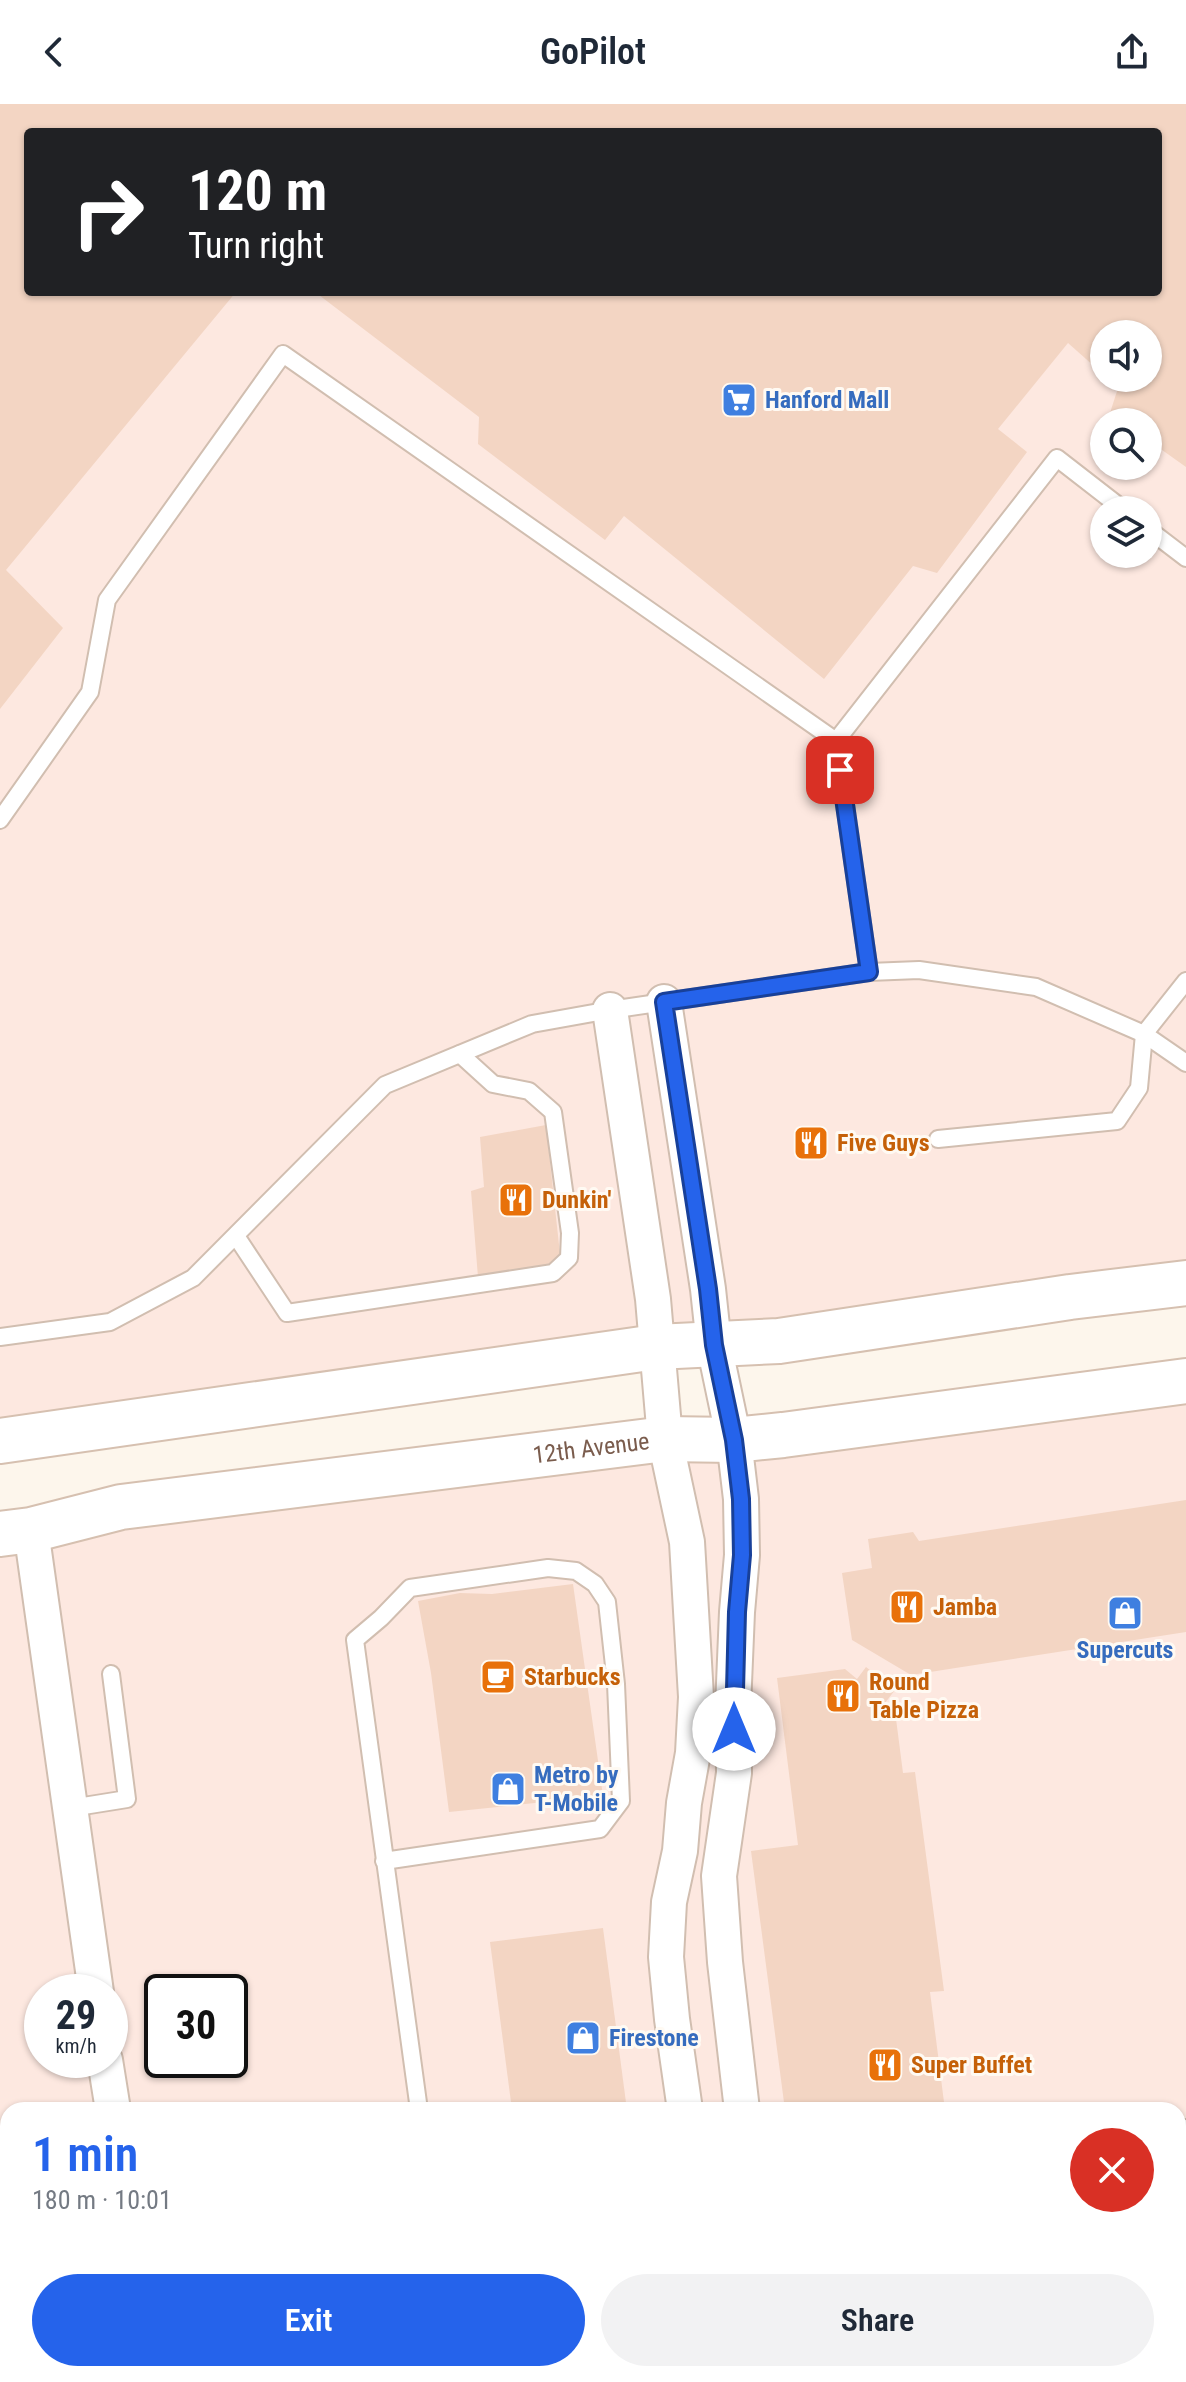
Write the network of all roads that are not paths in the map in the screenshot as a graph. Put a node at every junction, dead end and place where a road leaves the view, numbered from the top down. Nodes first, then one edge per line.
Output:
1 (1106, 496) edge
2 (1162, 540) edge
3 (1186, 558) edge
4 (836, 741) junction
5 (0, 820) edge
6 (869, 972) junction
7 (1186, 981) edge
8 (664, 1002) junction
9 (610, 1010) junction
10 (1144, 1034) junction
11 (460, 1054) junction
12 (1186, 1063) edge
13 (938, 1139) dead end
14 (236, 1236) junction
15 (1186, 1283) edge
16 (0, 1337) edge
17 (714, 1345) junction
18 (656, 1347) junction
19 (1186, 1381) edge
20 (665, 1439) junction
21 (734, 1440) junction
22 (0, 1441) edge
23 (15, 1532) edge
24 (111, 1674) dead end
25 (71, 1808) junction
26 (384, 1861) junction
27 (94, 1974) edge
28 (108, 2078) edge
29 (112, 2102) edge
30 (418, 2102) edge
31 (684, 2102) edge
32 (741, 2102) edge

1 - 4 lane
2 - 3 lane
4 - 5 lane
4 - 6 lane
6 - 8 lane
6 - 10 lane
7 - 10 lane
8 - 9 lane
8 - 17 street
9 - 11 lane
9 - 18 street
10 - 12 lane
10 - 13 lane
11 - 14 lane
11 - 14 lane
14 - 16 lane
15 - 17 main road
17 - 18 main road
17 - 21 street
18 - 20 street
18 - 22 main road
19 - 21 main road, 12th Avenue
20 - 21 main road, 12th Avenue
20 - 23 main road, 12th Avenue
20 - 31 street
21 - 32 street
23 - 25 street
24 - 25 lane
25 - 27 street
26 - 26 lane
26 - 30 lane
28 - 29 street

